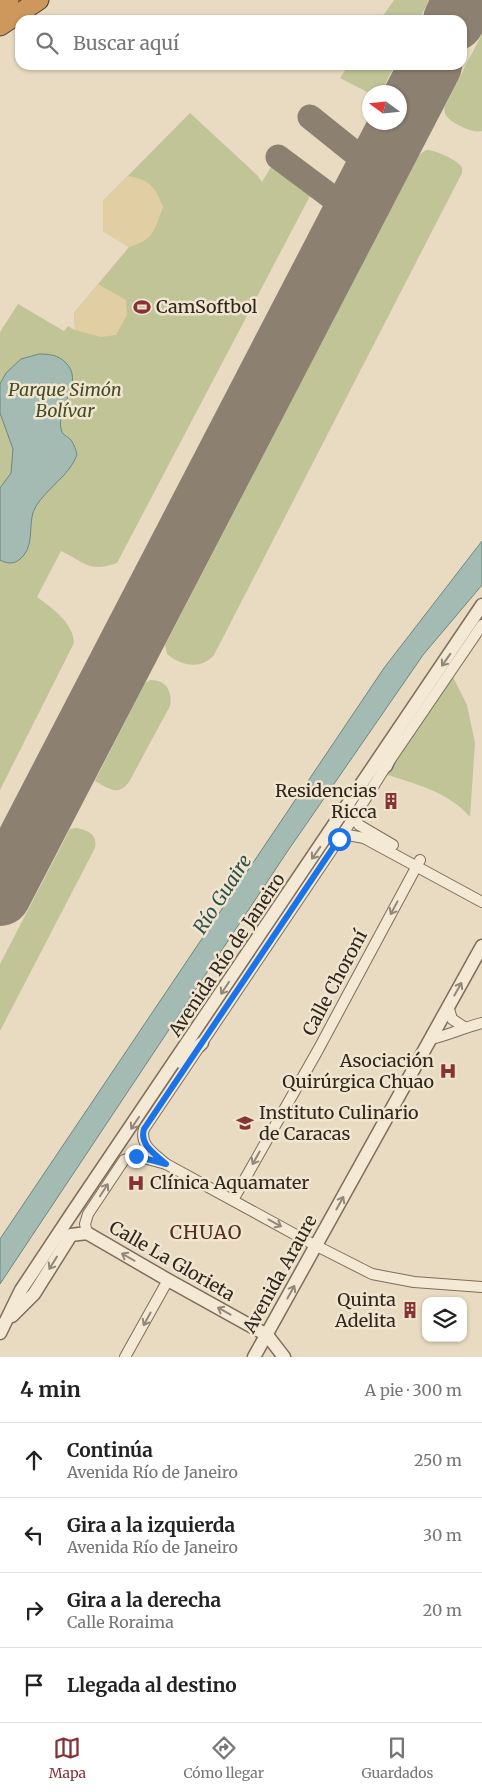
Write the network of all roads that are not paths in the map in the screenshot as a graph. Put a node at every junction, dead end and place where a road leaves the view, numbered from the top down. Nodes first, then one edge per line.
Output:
1 (9, 0) edge
2 (39, 0) edge
3 (0, 6) edge
4 (16, 15) edge
5 (15, 16) edge
6 (0, 26) edge
7 (482, 606) edge
8 (482, 625) edge
9 (409, 713) junction
10 (386, 766) junction
11 (354, 817) junction
12 (339, 839) junction
13 (418, 862) junction
14 (482, 894) edge
15 (482, 902) edge
16 (482, 946) edge
17 (448, 1006) junction
18 (482, 1023) edge
19 (464, 1027) junction
20 (430, 1039) junction
21 (202, 1043) junction
22 (166, 1076) junction
23 (166, 1164) junction
24 (233, 1200) junction
25 (87, 1233) junction
26 (316, 1246) junction
27 (168, 1280) junction
28 (482, 1287) edge
29 (2, 1329) edge
30 (267, 1335) junction
31 (125, 1357) edge
32 (254, 1357) edge
33 (284, 1357) edge

1 - 3 highway
2 - 4 highway
5 - 6 highway
7 -> 9 street, Avenida Río de Janeiro
8 - 10 street, Avenida Río de Janeiro
9 - 10 street
9 -> 22 street, Avenida Río de Janeiro
10 - 11 street, Avenida Río de Janeiro
11 - 12 street, Avenida Río de Janeiro
11 - 13 street
12 - 13 street
12 - 21 street, Avenida Río de Janeiro
13 - 14 street
13 - 15 street
13 -> 24 street, Calle Choroní
17 -> 16 street, Avenida Araure
17 - 19 street
17 - 20 street, Avenida Araure
18 - 19 street
19 - 20 street
26 -> 20 street, Avenida Araure
21 - 22 street
21 - 23 street, Avenida Río de Janeiro
22 -> 29 street, Avenida Río de Janeiro
23 - 24 street
25 -> 23 street
24 -> 26 street
27 -> 25 street, Calle La Glorieta
25 -> 29 street, Avenida Río de Janeiro
26 - 28 street
30 -> 26 street, Avenida Araure
30 -> 27 street, Calle La Glorieta
27 -> 31 street
30 - 32 street, Avenida Araure
30 - 33 street

